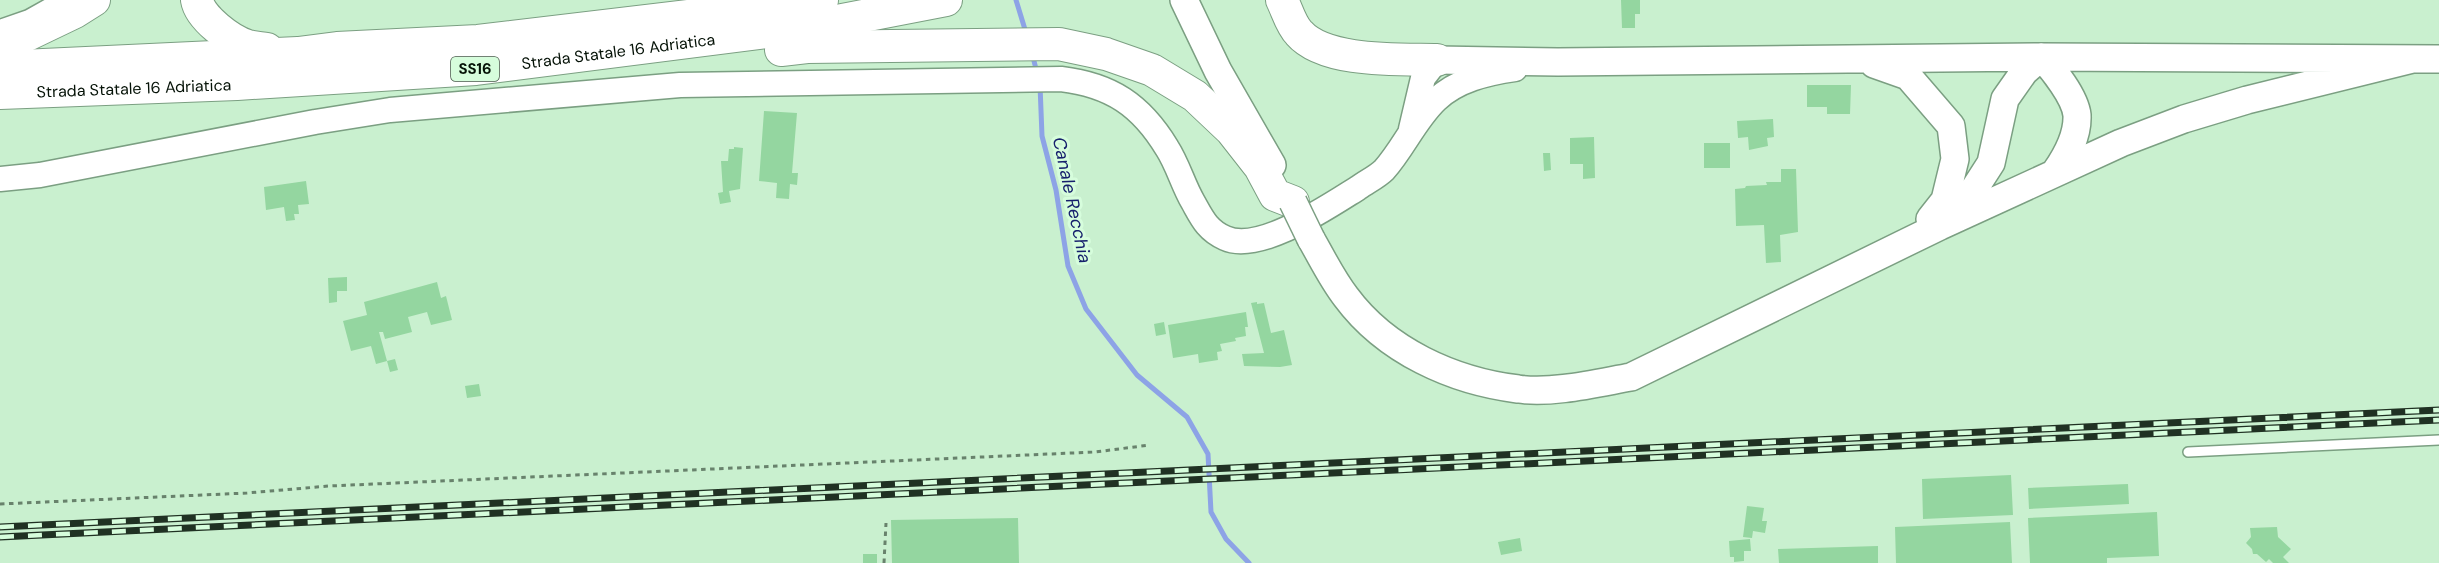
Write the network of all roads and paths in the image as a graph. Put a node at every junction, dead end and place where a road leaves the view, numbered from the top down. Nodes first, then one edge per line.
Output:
1 (63, 0) edge
2 (94, 0) edge
3 (196, 0) edge
4 (822, 0) edge
5 (946, 0) edge
6 (1184, 0) edge
7 (1282, 0) edge
8 (0, 29) edge
9 (0, 48) edge
10 (298, 53) junction
11 (2041, 57) junction
12 (1843, 59) junction
13 (2426, 59) edge
14 (1437, 60) junction
15 (1558, 62) junction
16 (0, 68) edge
17 (476, 69) junction
18 (8, 95) edge
19 (1436, 100) junction
20 (1411, 132) junction
21 (2056, 171) junction
22 (0, 179) edge
23 (1293, 202) junction
24 (1940, 225) junction
25 (1914, 239) junction
26 (2439, 440) edge
27 (1150, 445) dead end
28 (2188, 452) dead end
29 (0, 504) edge
30 (886, 523) dead end
31 (884, 563) edge

1 - 8 street
2 - 9 highway
3 - 10 highway
4 - 10 highway, Strada Statale 16 Adriatica / SS16
5 - 17 highway, Strada Statale 16 Adriatica / SS16
6 - 23 main road
7 - 14 highway
10 - 16 highway, Strada Statale 16 Adriatica / SS16
11 - 12 main road
11 - 13 main road
11 - 21 main road
11 - 24 main road
12 - 15 main road
12 - 25 main road
13 - 21 main road
14 - 15 main road
14 - 19 street
14 - 20 street
15 - 19 street
17 - 18 highway, Strada Statale 16 Adriatica / SS16
17 - 23 highway
19 - 20 street
20 - 22 street
21 - 24 main road
23 - 25 main road, bridge
24 - 25 main road
26 - 28 lane
27 - 29 path
30 - 31 path

